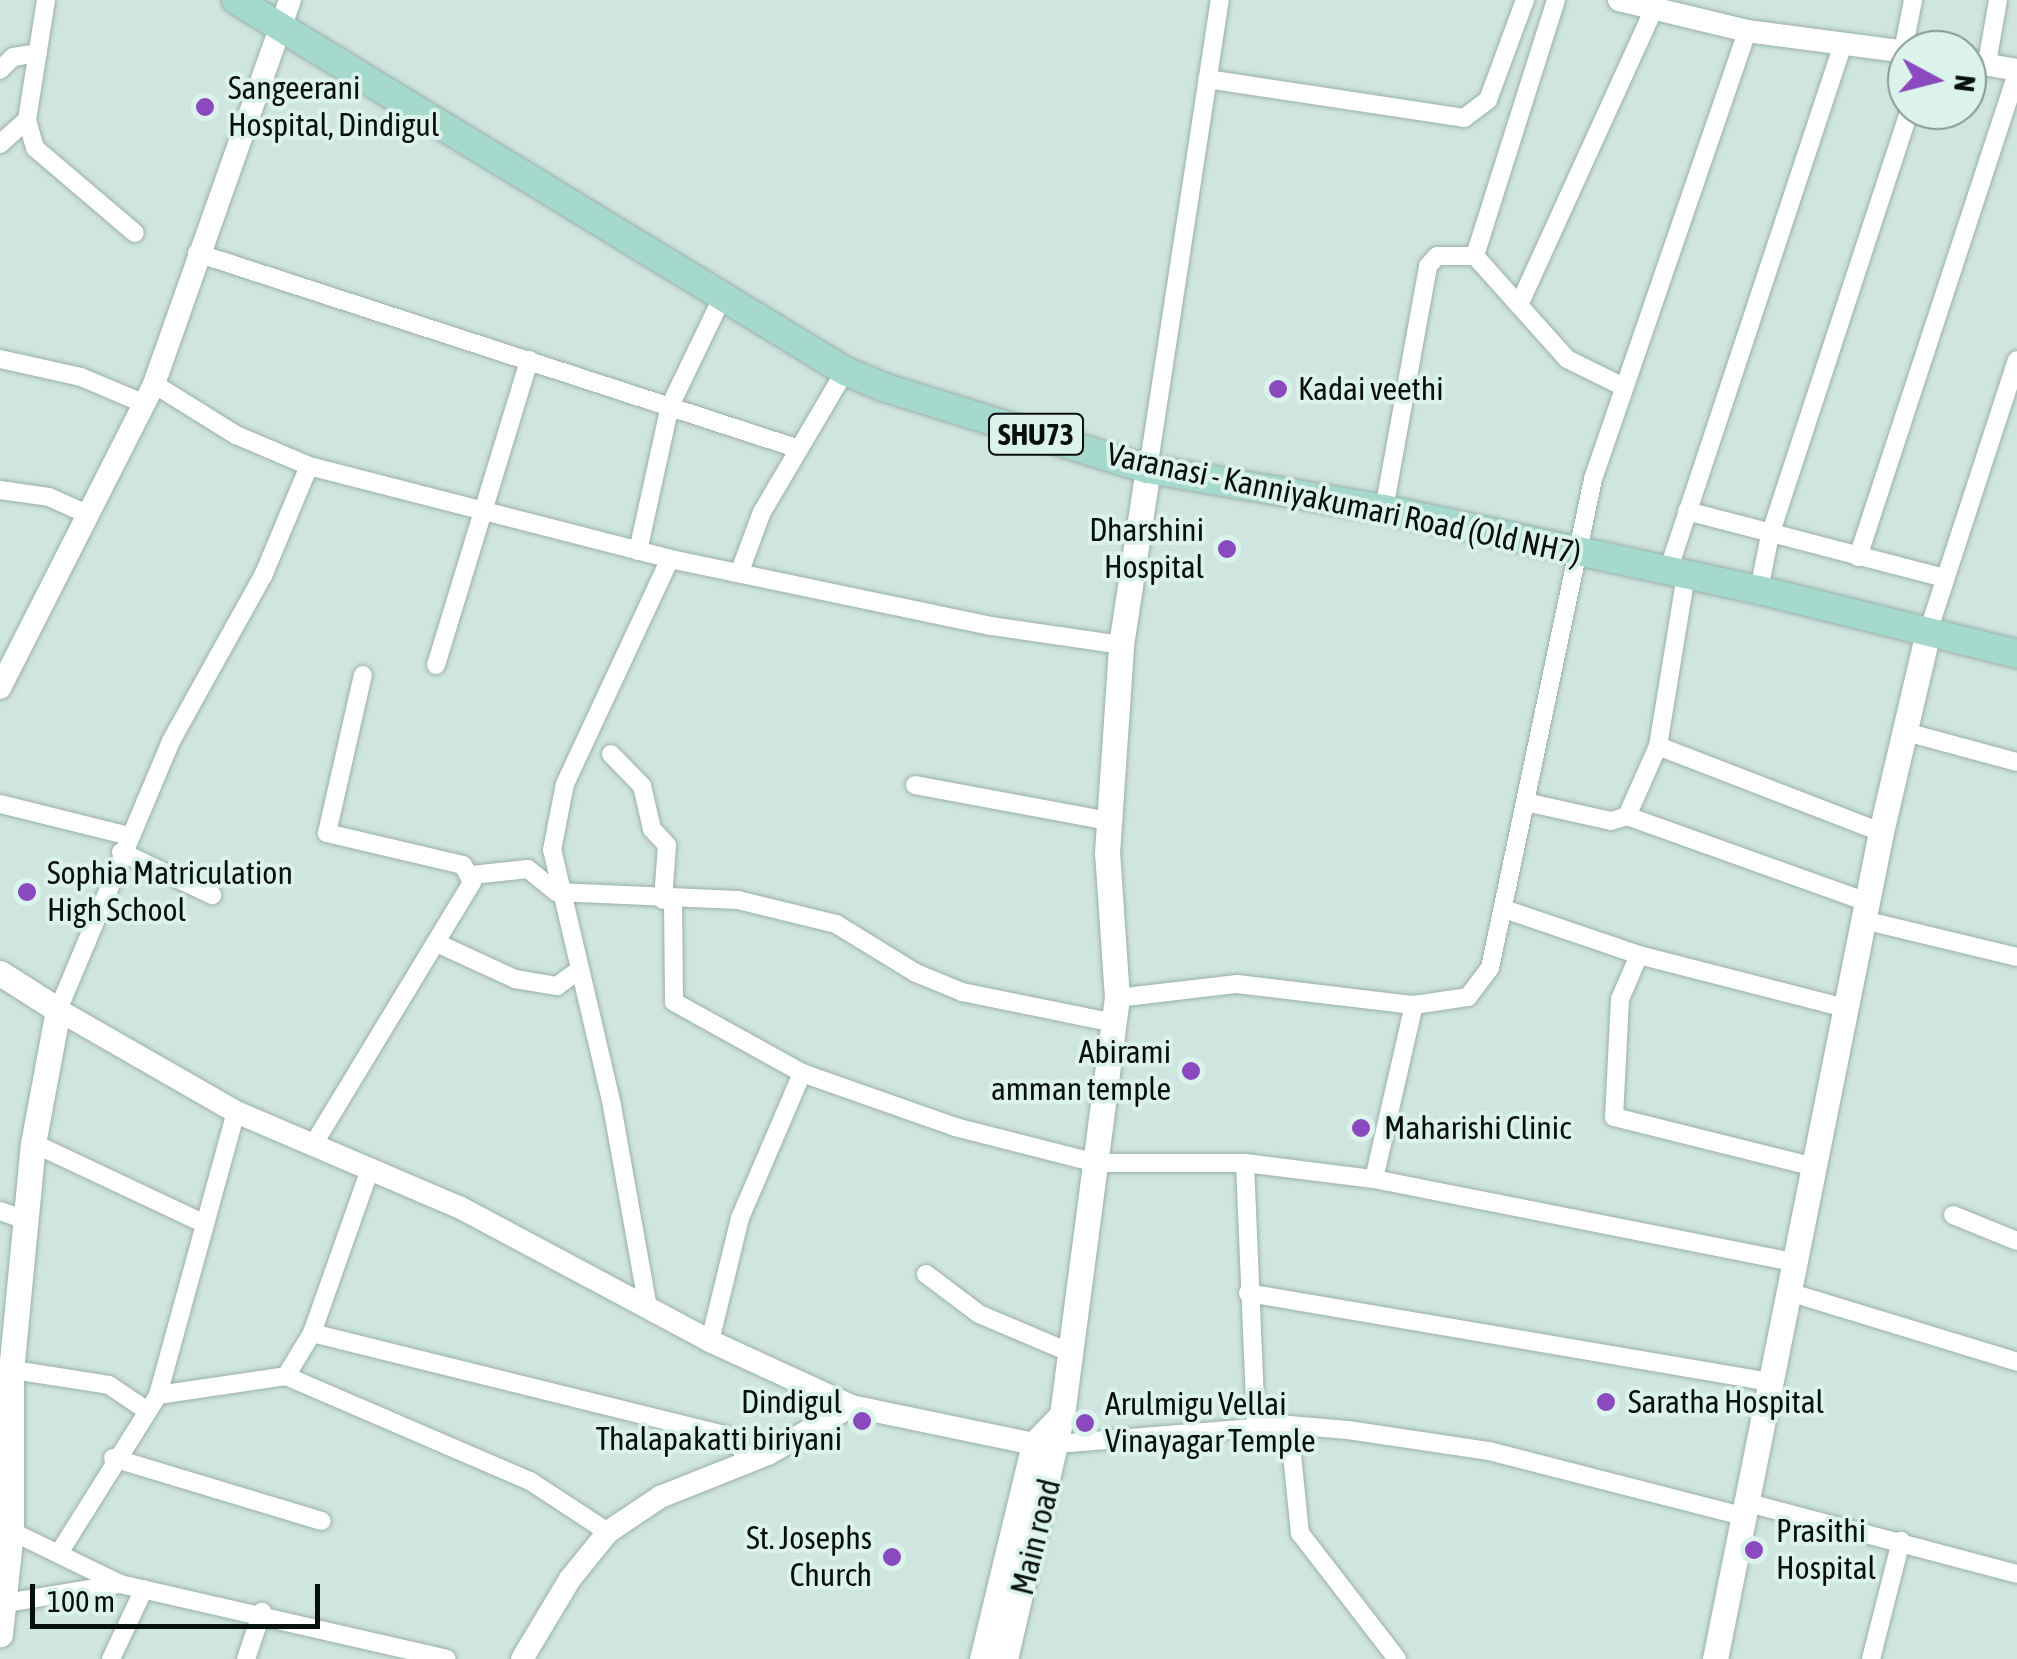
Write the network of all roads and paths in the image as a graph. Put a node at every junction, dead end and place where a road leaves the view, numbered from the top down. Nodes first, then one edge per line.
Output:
1 (46, 0) edge
2 (236, 0) edge
3 (290, 0) edge
4 (1220, 0) edge
5 (1525, 0) edge
6 (1556, 0) edge
7 (1619, 0) edge
8 (1913, 0) edge
9 (1998, 0) edge
10 (1654, 8) junction
11 (277, 28) junction
12 (1908, 30) edge
13 (1747, 31) junction
14 (1987, 32) edge
15 (1843, 44) junction
16 (1887, 50) edge
17 (38, 52) junction
18 (1987, 64) edge
19 (0, 70) edge
20 (2017, 72) edge
21 (1207, 79) junction
22 (27, 120) junction
23 (1903, 130) edge
24 (0, 144) edge
25 (134, 233) dead end
26 (197, 254) junction
27 (1475, 256) junction
28 (723, 296) junction
29 (1519, 305) junction
30 (0, 359) edge
31 (529, 360) junction
32 (2017, 360) edge
33 (845, 372) junction
34 (1624, 387) junction
35 (150, 394) junction
36 (670, 406) junction
37 (799, 449) junction
38 (309, 466) junction
39 (1148, 469) junction
40 (0, 490) edge
41 (480, 509) junction
42 (1384, 509) junction
43 (1687, 511) junction
44 (89, 514) junction
45 (1770, 535) junction
46 (638, 550) junction
47 (1578, 553) junction
48 (1858, 557) junction
49 (670, 559) junction
50 (740, 571) junction
51 (1677, 573) junction
52 (1944, 578) junction
53 (1759, 590) junction
54 (1928, 632) junction
55 (1121, 645) junction
56 (2017, 654) edge
57 (436, 665) dead end
58 (362, 674) dead end
59 (0, 688) edge
60 (1902, 731) junction
61 (1658, 746) junction
62 (611, 754) dead end
63 (2017, 762) edge
64 (915, 785) dead end
65 (1530, 802) junction
66 (0, 804) edge
67 (1627, 816) junction
68 (1109, 821) junction
69 (1881, 832) junction
70 (125, 844) junction
71 (472, 875) junction
72 (556, 892) junction
73 (212, 895) dead end
74 (668, 900) junction
75 (1504, 909) junction
76 (1865, 911) junction
77 (439, 944) junction
78 (1639, 955) junction
79 (2017, 957) edge
80 (578, 970) junction
81 (0, 973) edge
82 (1414, 1005) junction
83 (1846, 1008) junction
84 (58, 1010) junction
85 (1115, 1010) junction
86 (802, 1073) junction
87 (236, 1112) junction
88 (33, 1144) junction
89 (312, 1145) junction
90 (1096, 1163) junction
91 (1245, 1163) junction
92 (1814, 1168) junction
93 (370, 1169) junction
94 (1374, 1179) junction
95 (0, 1211) edge
96 (1953, 1215) dead end
97 (26, 1220) junction
98 (203, 1223) junction
99 (2017, 1241) edge
100 (1795, 1262) junction
101 (926, 1274) dead end
102 (1248, 1293) junction
103 (1792, 1293) junction
104 (648, 1308) junction
105 (312, 1332) junction
106 (710, 1341) junction
107 (1070, 1353) junction
108 (2017, 1362) edge
109 (6, 1369) edge
110 (286, 1376) junction
111 (1770, 1382) junction
112 (152, 1403) junction
113 (850, 1406) junction
114 (1290, 1425) junction
115 (1256, 1429) junction
116 (1046, 1445) junction
117 (114, 1458) junction
118 (752, 1459) junction
119 (1744, 1509) junction
120 (322, 1521) dead end
121 (11, 1531) junction
122 (608, 1532) junction
123 (1901, 1540) junction
124 (59, 1553) junction
125 (2017, 1574) edge
126 (120, 1584) junction
127 (144, 1589) junction
128 (6, 1603) junction
129 (262, 1612) junction
130 (0, 1634) edge
131 (112, 1659) edge
132 (246, 1659) edge
133 (447, 1659) edge
134 (522, 1659) edge
135 (982, 1659) edge
136 (1005, 1659) edge
137 (1397, 1659) edge
138 (1715, 1659) edge
139 (1871, 1659) edge

1 - 17 street
2 - 11 main road, Varanasi - Kanniyakumari Road (Old NH7) / SHU73
3 - 11 street
4 - 21 street
5 - 21 street
6 - 27 street
7 - 10 street
8 - 12 street
9 - 14 street
10 - 13 street
10 - 29 street
11 - 26 street
11 - 28 main road, Varanasi - Kanniyakumari Road (Old NH7) / SHU73
13 - 15 street
13 - 34 street
15 - 16 street
15 - 43 street
17 - 19 street
17 - 22 street
18 - 20 street
20 - 48 street
21 - 39 street
22 - 24 street
22 - 25 street
23 - 45 street
26 - 31 street
26 - 35 street
27 - 29 street
27 - 42 street
28 - 33 main road, Varanasi - Kanniyakumari Road (Old NH7) / SHU73
28 - 36 street
29 - 34 street
30 - 35 street
31 - 36 street
31 - 41 street
32 - 52 street
33 - 37 street
33 - 39 main road, Varanasi - Kanniyakumari Road (Old NH7) / SHU73
34 - 47 street
35 - 38 street
35 - 44 street
36 - 37 street
36 - 46 street
37 - 50 street
38 - 41 street
38 - 70 street
39 - 42 main road, Varanasi - Kanniyakumari Road (Old NH7) / SHU73
39 - 55 main road
40 - 44 street
41 - 46 street
41 - 57 street
42 - 47 main road, Varanasi - Kanniyakumari Road (Old NH7) / SHU73
43 - 45 street
43 - 51 street
44 - 59 street
45 - 48 street
45 - 53 street
46 - 49 street
47 - 51 main road, Varanasi - Kanniyakumari Road (Old NH7) / SHU73
47 - 65 street
48 - 52 street
49 - 50 street
49 - 72 street
50 - 55 street
51 - 53 main road, Varanasi - Kanniyakumari Road (Old NH7) / SHU73
51 - 61 street
52 - 54 street
53 - 54 main road, Varanasi - Kanniyakumari Road (Old NH7) / SHU73
54 - 56 main road, Varanasi - Kanniyakumari Road (Old NH7) / SHU73
54 - 60 main road
55 - 68 main road
58 - 71 street
60 - 63 street
60 - 69 main road
61 - 67 street
61 - 69 street
62 - 74 street
64 - 68 street
65 - 67 street
65 - 75 street
66 - 70 street
67 - 76 street
68 - 85 main road
69 - 76 main road
70 - 73 street
70 - 84 street
71 - 72 street
71 - 77 street
72 - 74 street
72 - 80 street
74 - 85 street
74 - 86 street
75 - 78 street
75 - 82 street
76 - 79 street
76 - 83 main road
77 - 80 street
77 - 89 street
78 - 83 street
78 - 92 street
80 - 104 street
81 - 84 main road
82 - 85 street
82 - 94 street
83 - 92 main road
84 - 87 street
84 - 88 main road
85 - 90 main road
86 - 90 street
86 - 106 street
87 - 89 street
87 - 98 street
88 - 97 main road
88 - 98 street
89 - 93 street
90 - 91 street
90 - 107 main road
91 - 94 street
91 - 102 street
92 - 100 main road
93 - 104 street
93 - 105 street
94 - 100 street
95 - 97 street
96 - 99 street
97 - 109 main road
98 - 112 street
100 - 103 main road
101 - 107 street
102 - 111 street
102 - 115 street
103 - 108 street
103 - 111 main road
104 - 106 street
105 - 110 street
105 - 118 street
106 - 113 street
107 - 116 main road
109 - 112 street
109 - 121 main road
110 - 112 street
110 - 122 street
111 - 119 main road
112 - 117 street
113 - 116 street
113 - 118 street
114 - 115 street
114 - 119 street
114 - 137 street
115 - 116 street
116 - 135 main road, Main road
116 - 136 main road, Main road
117 - 120 street
117 - 124 street
118 - 122 street
119 - 123 street
119 - 138 main road
121 - 124 street
121 - 128 main road
122 - 134 street
123 - 125 street
123 - 139 street
124 - 126 street
126 - 127 street
126 - 128 street
127 - 129 street
127 - 131 street
128 - 130 main road
129 - 132 street
129 - 133 street

